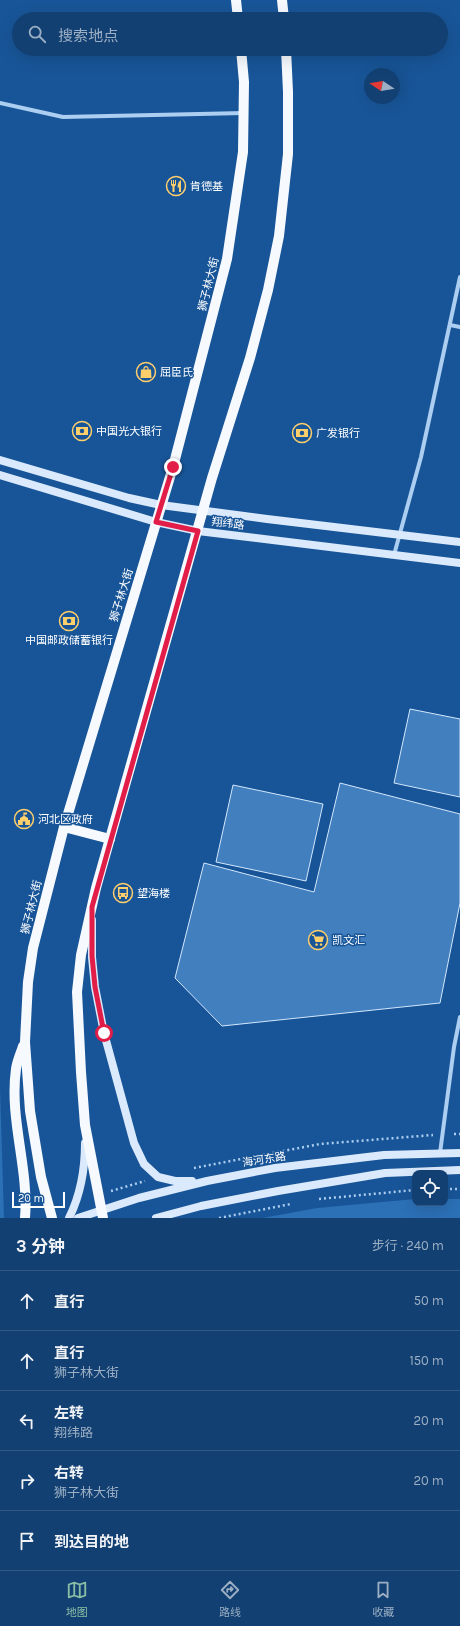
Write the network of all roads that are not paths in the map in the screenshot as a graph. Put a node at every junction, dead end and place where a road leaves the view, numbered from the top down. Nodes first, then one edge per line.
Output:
1 (236, 0) edge
2 (282, 0) edge
3 (237, 12) edge
4 (283, 12) edge
5 (242, 56) edge
6 (286, 56) edge
7 (0, 103) edge
8 (245, 113) junction
9 (460, 277) edge
10 (450, 325) junction
11 (460, 328) edge
12 (0, 460) edge
13 (0, 475) edge
14 (161, 505) junction
15 (204, 511) junction
16 (156, 522) junction
17 (198, 531) junction
18 (400, 534) junction
19 (460, 542) edge
20 (394, 555) junction
21 (460, 563) edge
22 (64, 827) junction
23 (110, 839) junction
24 (92, 907) junction
25 (460, 1017) edge
26 (25, 1042) junction
27 (85, 1125) junction
28 (440, 1153) junction
29 (460, 1153) edge
30 (460, 1170) edge
31 (206, 1181) junction
32 (102, 1214) edge
33 (25, 1218) edge
34 (52, 1218) edge
35 (69, 1218) edge
36 (78, 1218) edge
37 (156, 1218) edge

1 - 3 main road
2 - 4 main road
5 - 8 main road, 狮子林大街
6 - 15 main road
7 - 8 street
8 - 14 main road, 狮子林大街
9 - 10 street
10 - 11 street
10 - 18 street
12 - 14 street, 翔纬路
13 - 16 street, 翔纬路
14 - 15 street, 翔纬路
14 - 16 main road, 狮子林大街
15 - 17 main road
15 - 18 street, 翔纬路
16 - 17 street, 翔纬路
16 - 22 main road, 狮子林大街
17 - 20 street, 翔纬路
17 - 23 main road
18 - 19 street, 翔纬路
18 - 20 street
20 - 21 street, 翔纬路
22 - 23 main road
22 - 26 main road, 狮子林大街
23 - 24 main road
24 - 27 main road
24 - 31 street
25 - 28 street
26 - 33 main road
26 - 34 main road, 狮子林大街
27 - 32 main road
27 - 35 street
28 - 29 street, 海河东路
28 - 31 street, 海河东路
30 - 37 street
31 - 32 street, 海河东路
32 - 36 street, 海河东路

